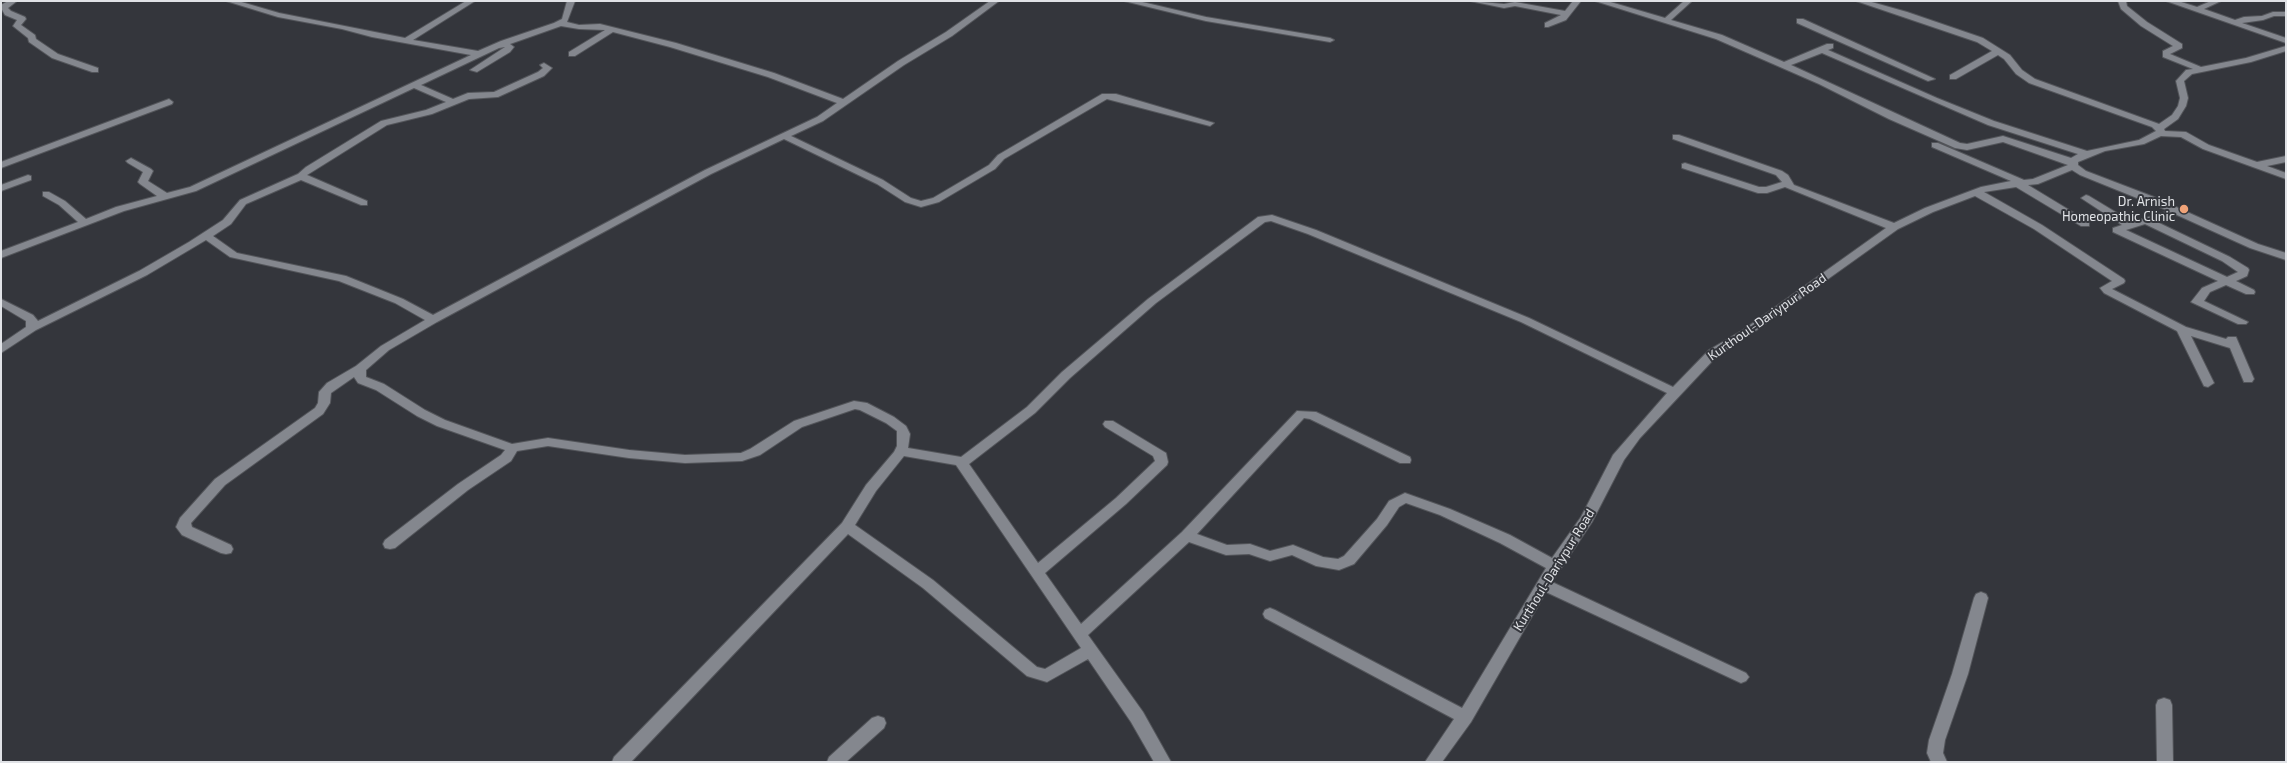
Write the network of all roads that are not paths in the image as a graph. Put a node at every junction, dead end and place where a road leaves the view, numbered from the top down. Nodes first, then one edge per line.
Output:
1 (13, 1) edge
2 (230, 1) edge
3 (470, 1) edge
4 (572, 1) edge
5 (994, 1) edge
6 (1128, 1) edge
7 (1474, 1) edge
8 (1574, 1) edge
9 (1599, 1) edge
10 (1688, 1) edge
11 (1860, 1) edge
12 (2122, 1) edge
13 (2170, 1) edge
14 (2217, 1) edge
15 (1634, 5) dead end
16 (2198, 9) junction
17 (1567, 14) junction
18 (2286, 14) edge
19 (1669, 18) junction
20 (1800, 21) dead end
21 (2236, 23) junction
22 (559, 24) junction
23 (1548, 25) dead end
24 (612, 29) junction
25 (1330, 40) dead end
26 (406, 41) junction
27 (1842, 41) junction
28 (2286, 41) edge
29 (504, 43) junction
30 (2286, 48) edge
31 (1822, 50) junction
32 (1999, 51) junction
33 (479, 54) junction
34 (572, 54) dead end
35 (1784, 64) junction
36 (544, 65) dead end
37 (2198, 68) junction
38 (94, 70) dead end
39 (474, 70) dead end
40 (1953, 77) dead end
41 (1931, 79) dead end
42 (413, 85) junction
43 (169, 102) dead end
44 (453, 102) junction
45 (842, 102) junction
46 (1210, 122) dead end
47 (2160, 130) junction
48 (786, 136) junction
49 (1676, 137) dead end
50 (1935, 145) dead end
51 (1961, 146) junction
52 (1951, 152) junction
53 (2086, 154) junction
54 (2286, 160) edge
55 (131, 161) dead end
56 (2072, 164) junction
57 (1, 165) edge
58 (2256, 165) junction
59 (1685, 166) dead end
60 (301, 176) junction
61 (2286, 176) edge
62 (28, 178) dead end
63 (1787, 183) junction
64 (2021, 184) junction
65 (1, 188) edge
66 (1976, 192) junction
67 (46, 194) dead end
68 (166, 197) junction
69 (2086, 198) dead end
70 (364, 203) dead end
71 (2178, 211) junction
72 (84, 222) junction
73 (2148, 222) junction
74 (2085, 224) dead end
75 (2131, 226) junction
76 (1894, 227) junction
77 (207, 236) junction
78 (1, 255) edge
79 (2286, 257) edge
80 (2226, 281) junction
81 (2250, 292) dead end
82 (1, 302) edge
83 (433, 320) junction
84 (2242, 322) dead end
85 (32, 328) junction
86 (2182, 329) junction
87 (1, 349) edge
88 (360, 370) junction
89 (2248, 379) dead end
90 (2208, 383) dead end
91 (1676, 393) junction
92 (1109, 424) dead end
93 (511, 448) junction
94 (902, 451) junction
95 (1405, 460) dead end
96 (963, 462) junction
97 (847, 526) junction
98 (1187, 536) junction
99 (390, 544) dead end
100 (226, 549) dead end
101 (1554, 566) junction
102 (1036, 572) junction
103 (1545, 584) junction
104 (1981, 598) dead end
105 (1270, 614) dead end
106 (1079, 634) junction
107 (1090, 650) junction
108 (1741, 677) dead end
109 (2164, 705) dead end
110 (1465, 717) junction
111 (878, 723) dead end
112 (620, 762) edge
113 (835, 762) edge
114 (1163, 762) edge
115 (1433, 762) edge
116 (1939, 762) edge
117 (2165, 762) edge

1 - 38 street
2 - 26 street
3 - 26 street
4 - 22 street
5 - 45 street
6 - 25 street
7 - 17 street
8 - 17 street
9 - 19 street
10 - 19 street
11 - 32 street
12 - 37 street
13 - 16 street
14 - 16 street
15 - 19 street
16 - 21 street
17 - 23 street
18 - 21 street
19 - 35 street
20 - 27 street
21 - 28 street
22 - 24 street
22 - 29 street
24 - 34 street
24 - 45 street
26 - 33 street
27 - 31 street
27 - 41 street
29 - 33 street
29 - 39 street
30 - 37 street
31 - 35 street
31 - 53 street
32 - 40 street
32 - 47 street
33 - 42 street
35 - 51 street
36 - 44 street
37 - 47 street, Kurthoul-Dariypur Road
42 - 44 street
42 - 68 street
43 - 57 street
44 - 60 street
45 - 48 street
46 - 48 street
47 - 53 street, Kurthoul-Dariypur Road
47 - 58 street
48 - 83 street
49 - 63 street
50 - 52 street
51 - 52 street
51 - 56 street
52 - 64 street
53 - 56 street, Kurthoul-Dariypur Road
54 - 58 street
55 - 68 street
56 - 64 street, Kurthoul-Dariypur Road
56 - 71 street
58 - 61 street
59 - 63 street
60 - 70 street
60 - 77 street
62 - 65 street
63 - 76 street
64 - 66 street, Kurthoul-Dariypur Road
64 - 74 street
66 - 76 street, Kurthoul-Dariypur Road
66 - 86 street
67 - 72 street
68 - 72 street
69 - 75 street
71 - 73 street
71 - 79 street
72 - 78 street
73 - 75 street
73 - 80 street
75 - 80 street
76 - 91 street, Kurthoul-Dariypur Road
77 - 83 street
77 - 85 street
80 - 81 street
80 - 84 street
82 - 85 street
83 - 88 street
85 - 87 street
86 - 89 street
86 - 90 street
88 - 93 street
88 - 100 street
91 - 96 street
91 - 101 street, Kurthoul-Dariypur Road
92 - 102 street
93 - 94 street
93 - 99 street
94 - 96 street
94 - 97 street
95 - 98 street
96 - 102 street
97 - 107 street
97 - 112 street
98 - 101 street
98 - 106 street
101 - 103 street, Kurthoul-Dariypur Road
102 - 106 street
103 - 108 street
103 - 110 street, Kurthoul-Dariypur Road
104 - 116 street
105 - 110 street
106 - 107 street
107 - 114 street
109 - 117 street
110 - 115 street, Kurthoul-Dariypur Road
111 - 113 street

